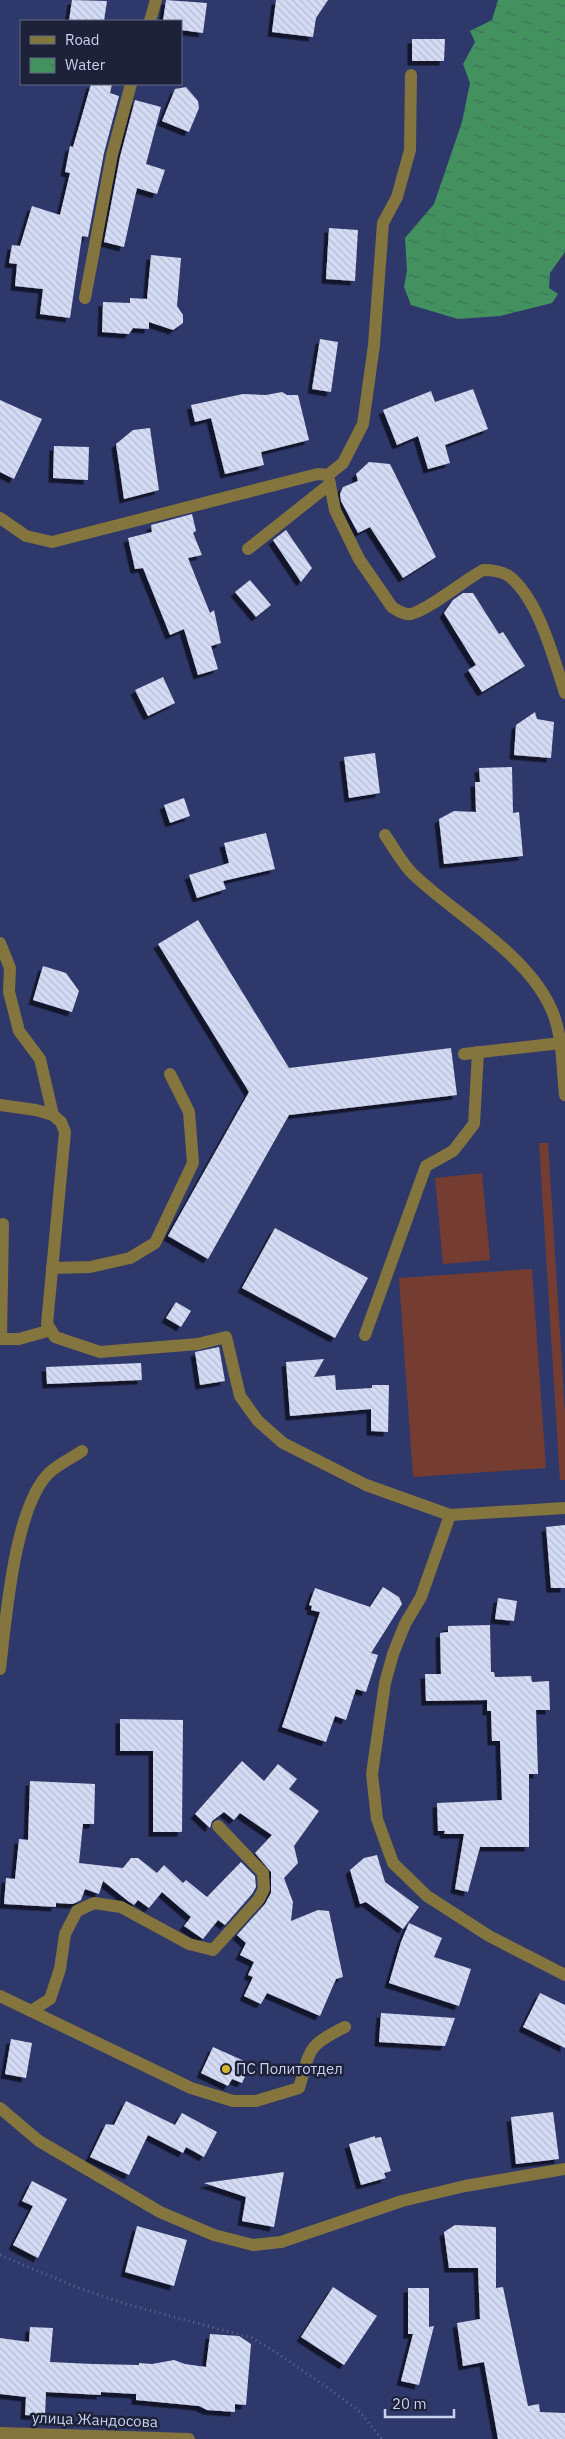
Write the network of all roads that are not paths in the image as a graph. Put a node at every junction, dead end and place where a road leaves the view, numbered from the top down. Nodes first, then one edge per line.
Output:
1 (156, 0) edge
2 (150, 20) edge
3 (411, 75) dead end
4 (131, 85) edge
5 (85, 298) dead end
6 (329, 480) junction
7 (0, 518) edge
8 (248, 549) dead end
9 (565, 693) edge
10 (386, 835) dead end
11 (0, 943) edge
12 (561, 1043) junction
13 (478, 1052) junction
14 (464, 1054) dead end
15 (170, 1074) dead end
16 (565, 1095) edge
17 (0, 1105) edge
18 (53, 1115) junction
19 (3, 1224) dead end
20 (52, 1268) junction
21 (51, 1330) junction
22 (365, 1335) dead end
23 (0, 1339) edge
24 (82, 1451) dead end
25 (565, 1508) edge
26 (450, 1515) junction
27 (0, 1669) edge
28 (218, 1826) dead end
29 (565, 1975) edge
30 (0, 1996) edge
31 (31, 2011) junction
32 (344, 2027) dead end
33 (0, 2108) edge
34 (565, 2169) edge
35 (0, 2433) edge
36 (189, 2439) edge

1 - 2 street
3 - 6 street
4 - 5 street
6 - 7 street
6 - 8 street
6 - 9 street
10 - 12 street
11 - 18 street
12 - 13 street
12 - 16 street
13 - 14 street
13 - 22 street
15 - 20 street
17 - 18 street
18 - 20 street
19 - 23 street
20 - 21 street
21 - 23 street
21 - 26 street
24 - 27 street
25 - 26 street
26 - 29 street
28 - 31 street
30 - 31 street
31 - 32 street
33 - 34 street
35 - 36 street, улица Жандосова

